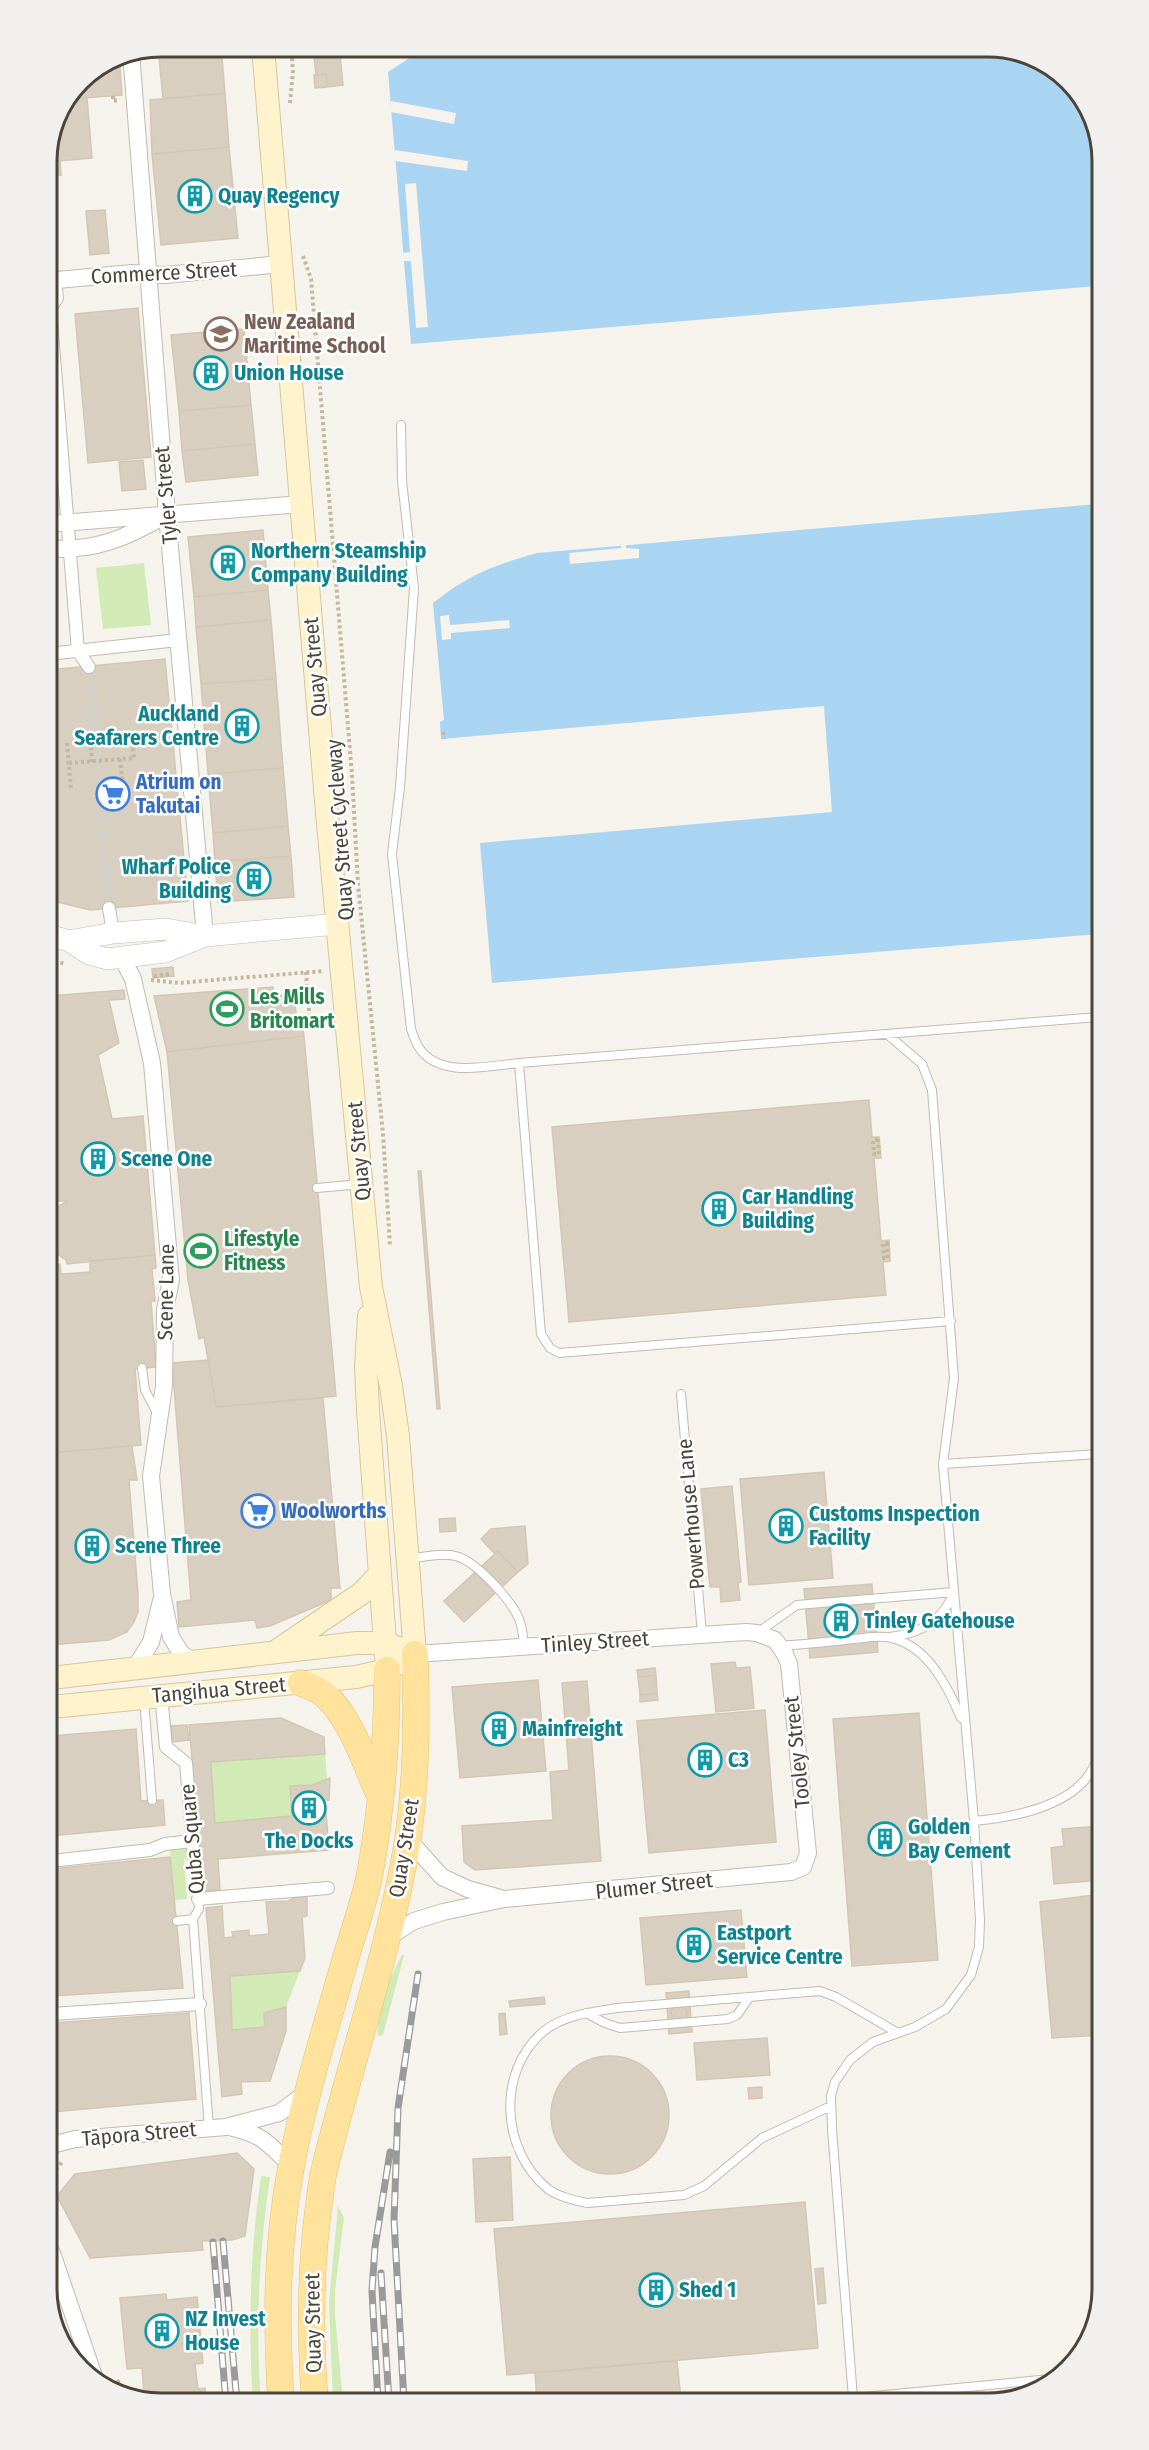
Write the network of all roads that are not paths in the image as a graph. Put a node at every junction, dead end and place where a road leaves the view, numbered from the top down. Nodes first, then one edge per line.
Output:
1 (264, 57) edge
2 (132, 61) edge
3 (282, 264) junction
4 (148, 274) junction
5 (57, 279) edge
6 (401, 425) dead end
7 (57, 442) edge
8 (302, 504) junction
9 (167, 514) junction
10 (68, 522) junction
11 (57, 523) edge
12 (57, 548) edge
13 (69, 549) junction
14 (178, 640) junction
15 (78, 651) junction
16 (57, 653) edge
17 (89, 667) tunnel mouth
18 (109, 908) tunnel mouth
19 (338, 924) junction
20 (113, 933) junction
21 (205, 936) junction
22 (59, 938) edge
23 (122, 958) junction
24 (1092, 1018) edge
25 (888, 1035) junction
26 (519, 1064) junction
27 (362, 1184) junction
28 (317, 1188) dead end
29 (371, 1287) junction
30 (951, 1321) junction
31 (142, 1368) dead end
32 (681, 1394) dead end
33 (159, 1416) junction
34 (1092, 1455) edge
35 (943, 1464) junction
36 (408, 1559) junction
37 (379, 1575) junction
38 (954, 1592) junction
39 (162, 1594) junction
40 (757, 1633) junction
41 (702, 1634) junction
42 (890, 1637) junction
43 (385, 1643) junction
44 (778, 1643) junction
45 (524, 1647) junction
46 (277, 1651) junction
47 (415, 1654) junction
48 (194, 1662) junction
49 (135, 1668) junction
50 (387, 1670) junction
51 (57, 1677) edge
52 (301, 1683) junction
53 (152, 1696) junction
54 (57, 1706) edge
55 (964, 1727) junction
56 (1092, 1769) edge
57 (381, 1797) junction
58 (152, 1800) dead end
59 (974, 1821) junction
60 (408, 1838) junction
61 (192, 1841) junction
62 (194, 1858) joint
63 (57, 1860) edge
64 (803, 1867) joint
65 (328, 1888) dead end
66 (198, 1899) junction
67 (504, 1899) junction
68 (194, 1919) junction
69 (177, 1921) dead end
70 (387, 1938) junction
71 (749, 1998) junction
72 (200, 2004) junction
73 (586, 2013) junction
74 (57, 2014) edge
75 (898, 2033) junction
76 (306, 2093) junction
77 (831, 2106) junction
78 (218, 2127) junction
79 (57, 2144) edge
80 (291, 2165) junction
81 (57, 2268) edge
82 (91, 2366) edge
83 (1037, 2380) edge
84 (280, 2393) edge
85 (314, 2393) edge
86 (853, 2393) edge
87 (905, 2393) edge

1 - 3 main road, Quay Street
2 - 4 street, Tyler Street
3 - 4 street, Commerce Street
3 - 8 main road, Quay Street
4 - 5 street, Commerce Street
4 - 9 street, Tyler Street
6 - 26 lane
7 - 10 street
8 - 9 street
8 - 19 main road, Quay Street
9 - 10 street
9 - 13 street
9 - 14 street, Tyler Street
10 - 11 street
10 - 13 street
12 - 13 street
13 - 15 street
14 - 15 street
14 - 21 street, Tyler Street
15 - 16 street
15 - 17 street
18 - 20 street
19 - 21 street
19 - 27 main road, Quay Street
20 - 21 street
20 - 22 street
21 - 23 street
22 - 23 street
23 - 33 street, Scene Lane
24 - 25 lane
25 - 26 lane
25 - 30 lane
26 - 30 lane
27 - 28 lane
27 - 29 main road, Quay Street
29 - 36 main road, Quay Street
29 - 37 main road, Quay Street
30 - 35 lane
31 - 33 lane
32 - 41 lane, Powerhouse Lane
33 - 39 street, Scene Lane
34 - 35 lane
35 - 38 lane
36 - 45 lane
36 - 47 main road, Quay Street
37 - 43 main road, Quay Street
37 - 46 main road
38 - 40 lane
38 - 42 lane
38 - 55 lane
39 - 48 street, Scene Lane
39 - 49 street, Scene Lane
40 - 41 street, Tinley Street
40 - 44 street, Tinley Street
41 - 45 street, Tinley Street
42 - 44 lane
42 - 55 lane
43 - 46 main road, Tangihua Street
43 - 47 main road
43 - 50 main road, Quay Street
44 - 64 street, Tooley Street
45 - 47 street, Tinley Street
46 - 48 main road, Tangihua Street
47 - 50 main road, Tangihua Street
47 - 60 main road, Quay Street
48 - 49 main road, Tangihua Street
49 - 51 main road, Tangihua Street
50 - 52 main road, Tangihua Street
50 - 57 main road, Quay Street
52 - 53 main road, Tangihua Street
52 - 57 main road
53 - 54 main road, Tangihua Street
53 - 58 lane
53 - 61 street, Quba Square
55 - 59 lane
56 - 59 lane
57 - 76 main road, Quay Street
59 - 75 lane
60 - 67 street, Plumer Street
60 - 70 main road, Quay Street
61 - 62 street, Quba Square
61 - 63 street
62 - 66 lane, Quba Square
64 - 67 street, Plumer Street
65 - 66 street
66 - 68 lane, Quba Square
67 - 70 street, Plumer Street
68 - 69 lane, Quba Square
68 - 72 lane, Quba Square
70 - 85 main road, Quay Street
71 - 73 lane
71 - 73 lane
71 - 75 lane
72 - 74 street
72 - 78 lane, Quba Square
73 - 77 lane
75 - 77 lane
76 - 78 street, Tāpora Street
76 - 80 main road, Quay Street
77 - 86 lane
78 - 79 street, Tāpora Street
78 - 80 street, Tāpora Street
80 - 84 main road, Quay Street
81 - 82 street
83 - 87 lane

